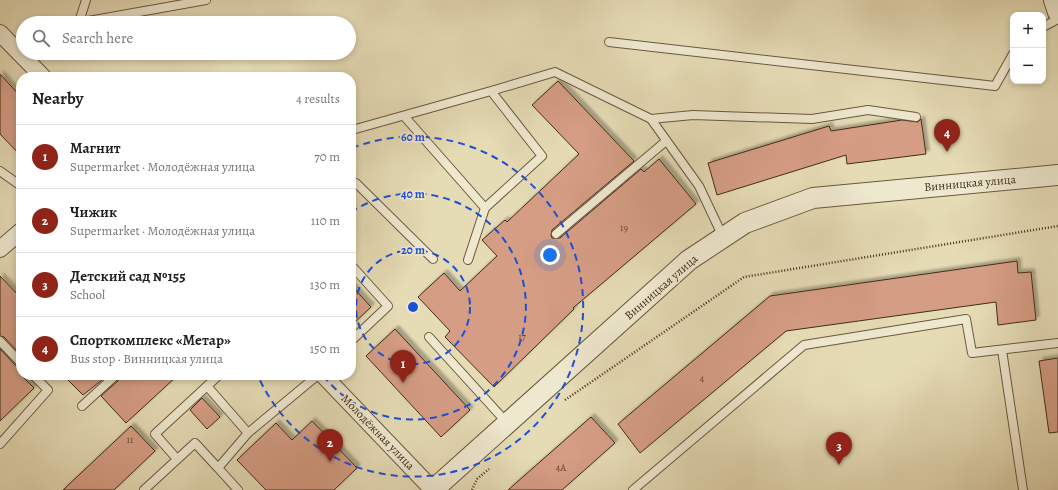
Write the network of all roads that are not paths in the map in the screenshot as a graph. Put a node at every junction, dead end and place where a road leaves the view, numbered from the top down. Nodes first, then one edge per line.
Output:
1 (86, 0) edge
2 (206, 0) edge
3 (1054, 0) edge
4 (1058, 12) edge
5 (80, 16) edge
6 (117, 16) edge
7 (1058, 19) edge
8 (1046, 25) edge
9 (0, 33) edge
10 (16, 42) edge
11 (609, 42) dead end
12 (1010, 59) edge
13 (30, 60) edge
14 (39, 72) edge
15 (491, 91) junction
16 (404, 116) junction
17 (916, 117) dead end
18 (651, 119) junction
19 (356, 130) edge
20 (666, 141) junction
21 (0, 171) edge
22 (1058, 175) edge
23 (16, 182) edge
24 (356, 183) edge
25 (485, 208) junction
26 (556, 234) dead end
27 (16, 235) edge
28 (723, 237) junction
29 (0, 249) edge
30 (433, 259) dead end
31 (468, 260) dead end
32 (356, 271) edge
33 (356, 336) edge
34 (429, 337) dead end
35 (0, 341) edge
36 (1058, 343) edge
37 (1002, 350) junction
38 (16, 358) edge
39 (38, 380) edge
40 (111, 380) edge
41 (214, 380) edge
42 (312, 380) edge
43 (328, 380) edge
44 (207, 386) junction
45 (82, 406) dead end
46 (508, 424) junction
47 (248, 433) junction
48 (0, 444) edge
49 (178, 459) junction
50 (218, 468) junction
51 (144, 490) edge
52 (238, 490) edge
53 (433, 490) edge
54 (633, 490) edge
55 (1023, 490) edge

1 - 5 lane
2 - 6 lane
3 - 4 street
7 - 8 lane
9 - 10 street
11 - 12 lane
13 - 14 street
15 - 16 lane
15 - 18 lane
15 - 25 lane
16 - 19 lane
16 - 25 lane
17 - 18 lane
18 - 20 lane
20 - 26 lane
20 - 28 lane
21 - 23 lane
22 - 28 street, Винницкая улица
24 - 30 lane
25 - 31 lane
27 - 29 street
28 - 46 street, Винницкая улица
32 - 33 lane
34 - 46 lane
35 - 38 lane
36 - 37 lane
37 - 54 lane
37 - 55 lane
39 - 48 lane
40 - 45 lane
41 - 44 lane
42 - 47 lane
43 - 53 street, Молодёжная улица
44 - 47 lane
44 - 49 lane
46 - 53 street, Винницкая улица
47 - 50 lane
49 - 50 lane
49 - 51 lane
50 - 52 lane

